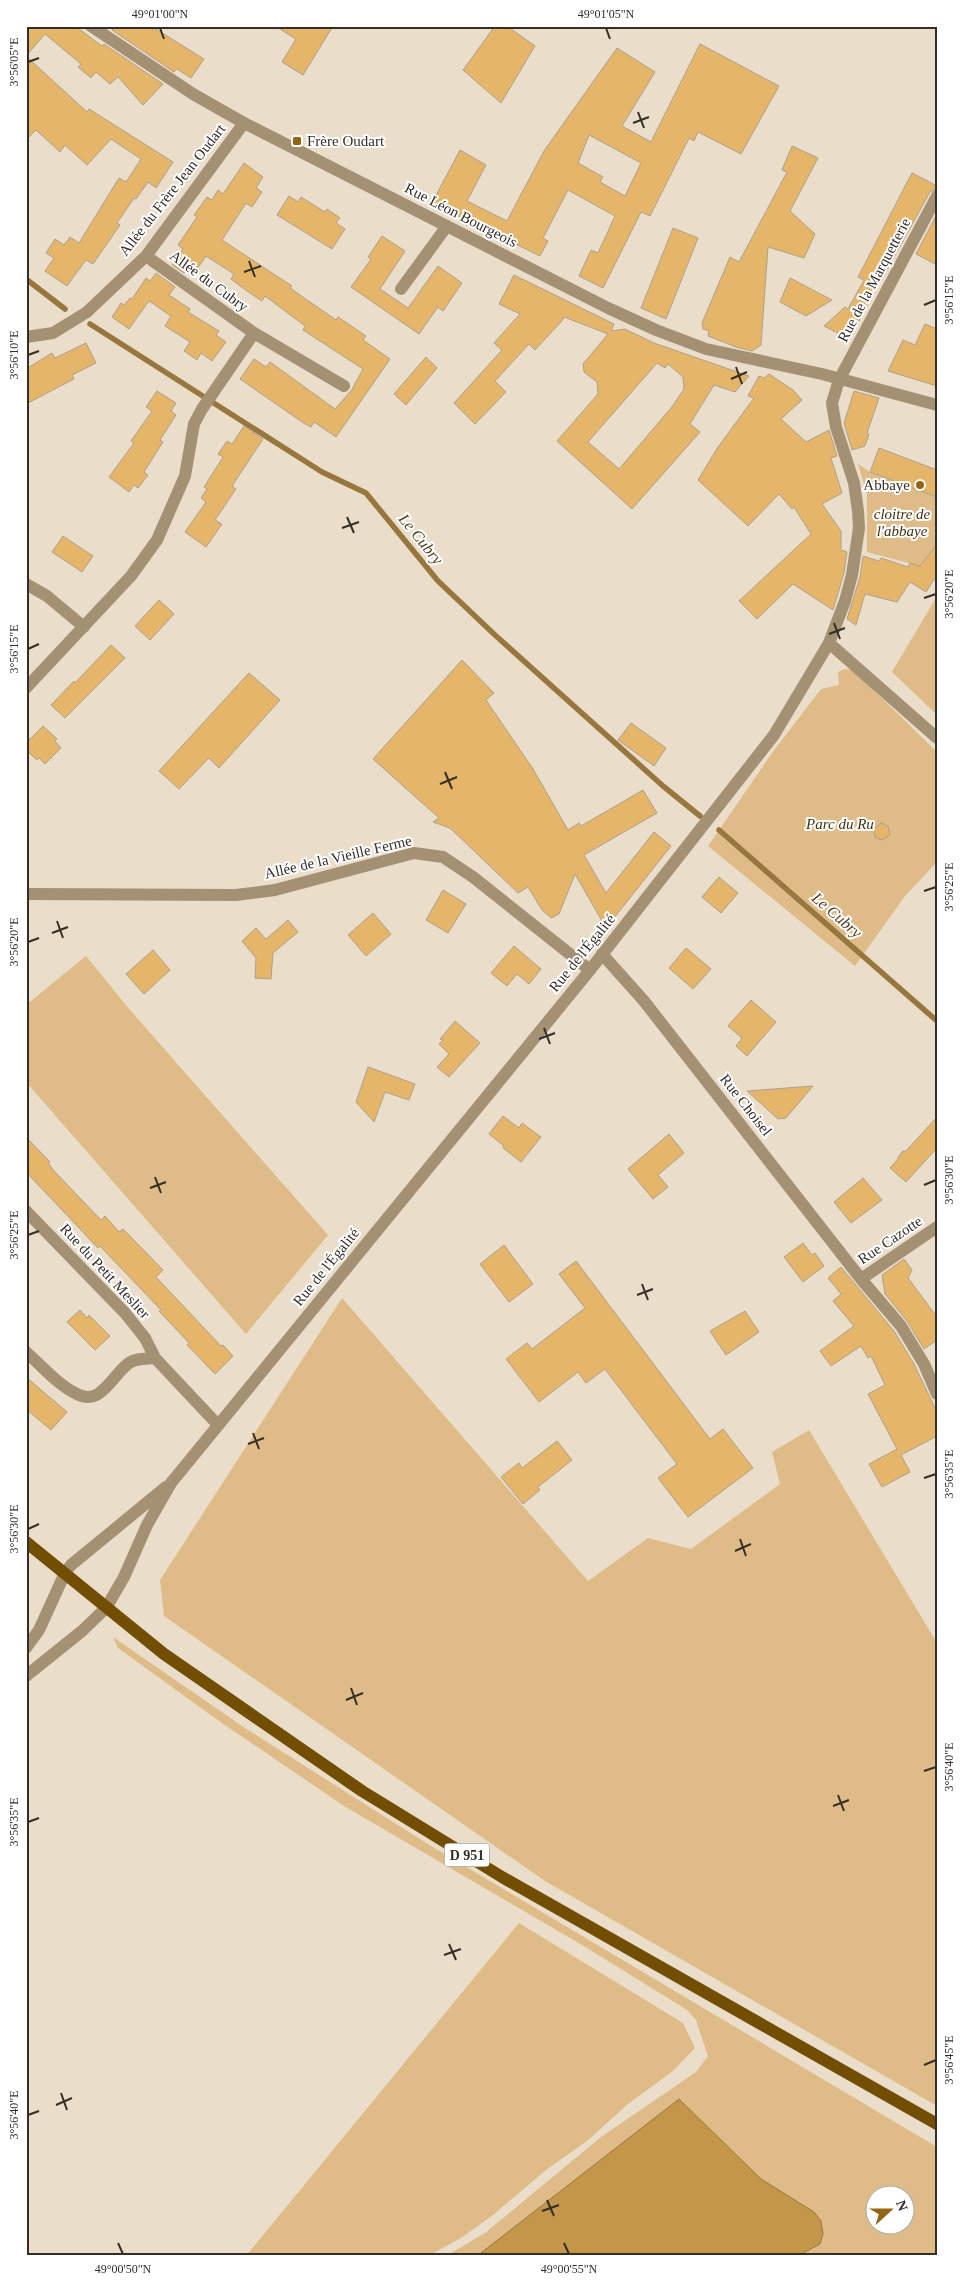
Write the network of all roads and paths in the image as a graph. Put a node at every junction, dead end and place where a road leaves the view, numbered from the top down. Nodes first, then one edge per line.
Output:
1 (91, 26) edge
2 (244, 123) junction
3 (937, 196) edge
4 (447, 226) junction
5 (146, 256) junction
6 (401, 290) dead end
7 (254, 333) junction
8 (26, 337) edge
9 (839, 380) junction
10 (344, 386) dead end
11 (937, 405) edge
12 (26, 584) edge
13 (84, 628) junction
14 (829, 643) junction
15 (26, 688) edge
16 (937, 738) edge
17 (26, 894) edge
18 (602, 954) junction
19 (590, 970) junction
20 (26, 1211) edge
21 (937, 1227) edge
22 (862, 1279) junction
23 (26, 1352) edge
24 (155, 1358) junction
25 (937, 1394) edge
26 (218, 1425) junction
27 (172, 1483) junction
28 (26, 1542) edge
29 (65, 1573) junction
30 (106, 1608) junction
31 (26, 1648) edge
32 (26, 1676) edge
33 (937, 2124) edge

1 - 2 street, Rue Léon Bourgeois
2 - 4 street, Rue Léon Bourgeois
2 - 5 street, Allée du Frère Jean Oudart
3 - 9 street, Rue de la Marquetterie
4 - 6 street
4 - 9 street, Rue Léon Bourgeois
5 - 7 street, Allée du Cubry
5 - 8 street, Allée du Frère Jean Oudart
7 - 10 street, Allée du Cubry
7 - 13 street, Allée du Cubry
9 - 11 street, Rue Léon Bourgeois
9 - 14 street, Rue de l'Égalité
12 - 13 street
13 - 15 street, Allée du Cubry
14 - 16 street
14 - 18 street, Rue de l'Égalité
17 - 19 street, Allée de la Vieille Ferme
18 - 19 street, Rue de l'Égalité
18 - 22 street, Rue Choisel
19 - 26 street, Rue de l'Égalité
20 - 24 street, Rue du Petit Meslier
21 - 22 street, Rue Cazotte
22 - 25 street, Rue Choisel
23 - 24 street
24 - 26 street, Rue du Petit Meslier
26 - 27 street, Rue de l'Égalité
27 - 29 street, Rue de l'Égalité
27 - 30 street, Rue de l'Égalité
28 - 29 main road, D 951
29 - 30 main road, D 951
29 - 31 street, Rue de l'Égalité
30 - 32 street, Rue de l'Égalité
30 - 33 main road, D 951

